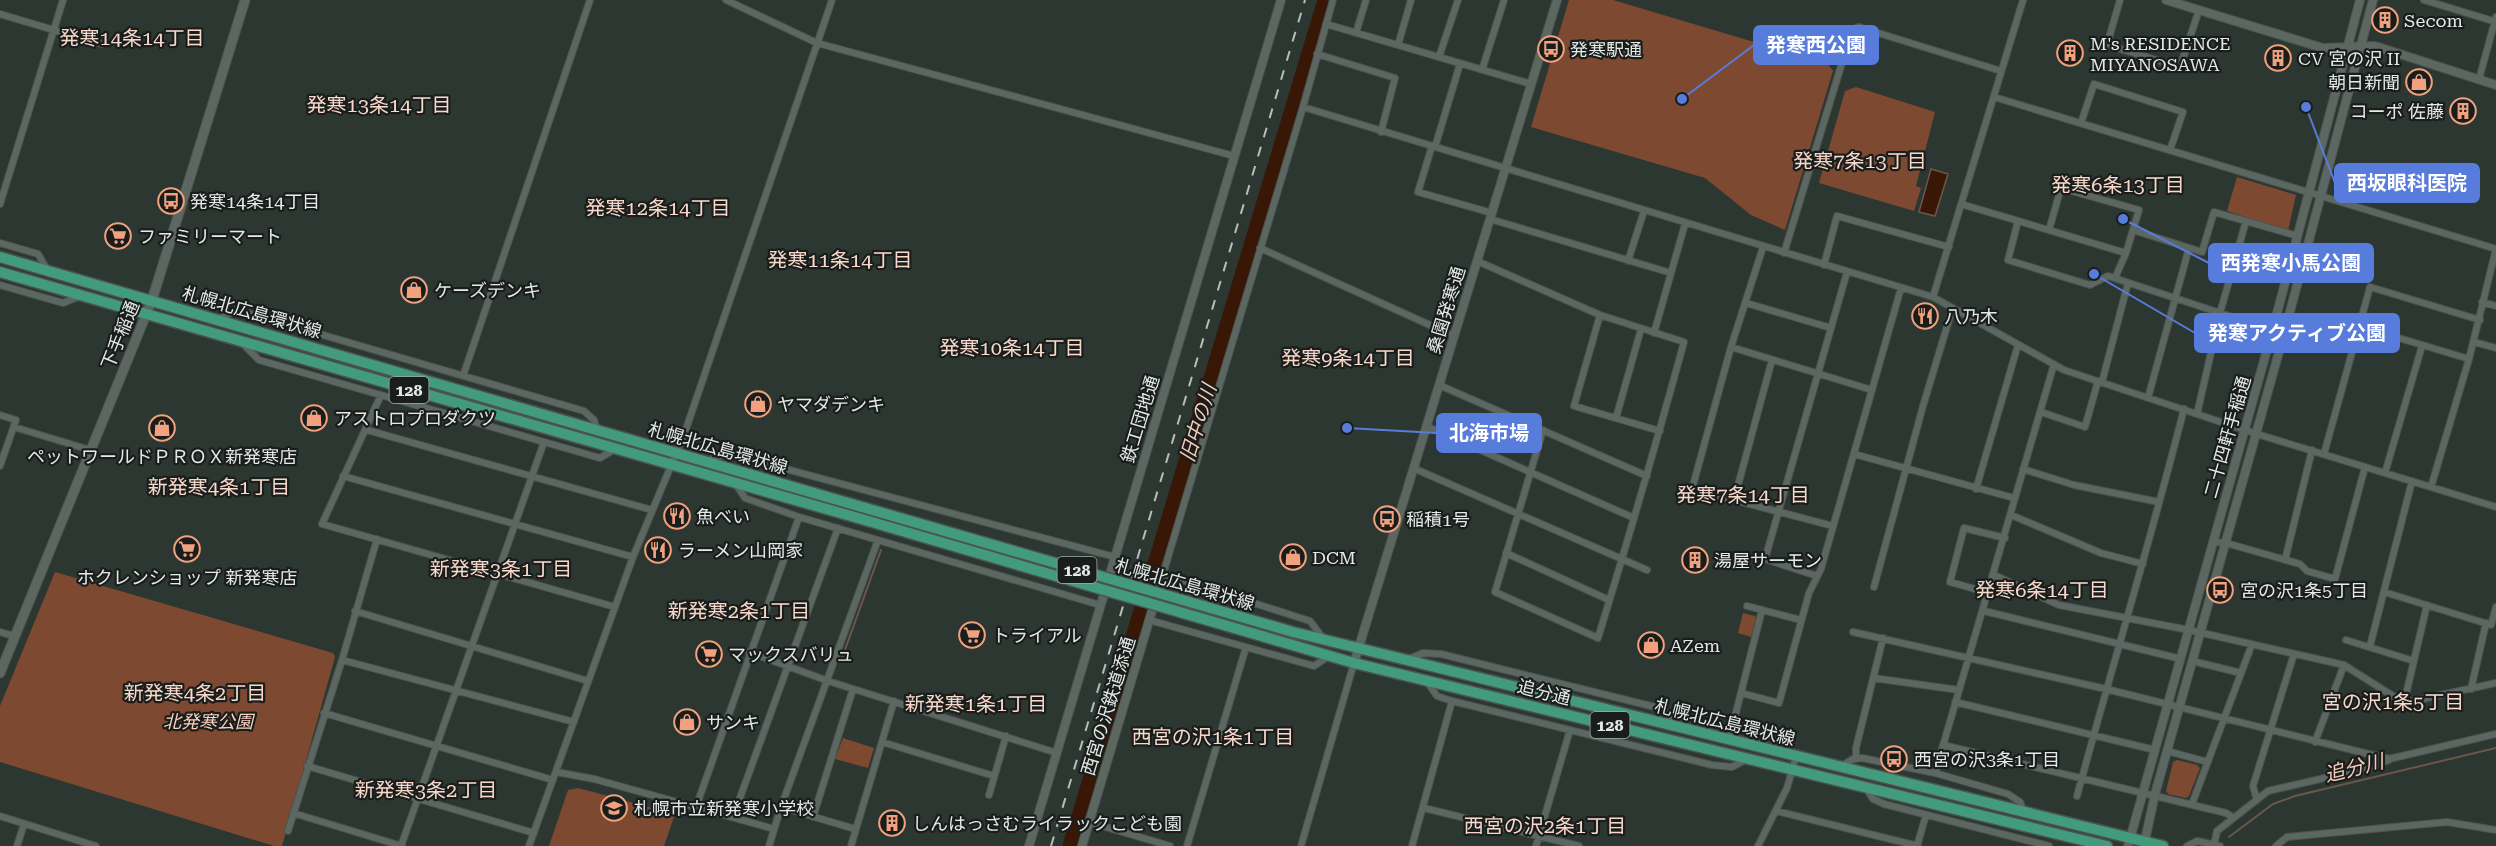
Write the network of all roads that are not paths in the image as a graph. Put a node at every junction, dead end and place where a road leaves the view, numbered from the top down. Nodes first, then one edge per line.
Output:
1 (63, 0) edge
2 (245, 0) edge
3 (590, 0) edge
4 (726, 0) edge
5 (832, 0) edge
6 (1281, 0) edge
7 (1333, 0) edge
8 (1365, 0) edge
9 (1411, 0) edge
10 (1458, 0) edge
11 (1504, 0) edge
12 (1557, 0) edge
13 (2023, 0) edge
14 (2120, 0) edge
15 (2166, 0) edge
16 (2360, 0) edge
17 (2373, 0) edge
18 (2424, 0) edge
19 (2199, 10) junction
20 (0, 14) edge
21 (2496, 20) edge
22 (1326, 24) junction
23 (54, 30) junction
24 (1356, 33) junction
25 (817, 43) junction
26 (101, 44) dead end
27 (1398, 45) junction
28 (2347, 48) junction
29 (2361, 48) junction
30 (1317, 54) junction
31 (1439, 57) junction
32 (1460, 64) junction
33 (1482, 70) junction
34 (2001, 70) junction
35 (2479, 79) junction
36 (1531, 84) junction
37 (2496, 85) edge
38 (1994, 97) junction
39 (1303, 107) junction
40 (2081, 123) junction
41 (1380, 132) junction
42 (1434, 147) junction
43 (2170, 150) junction
44 (1234, 156) junction
45 (1505, 169) junction
46 (2308, 192) junction
47 (2321, 196) junction
48 (0, 204) edge
49 (1961, 204) junction
50 (1644, 211) junction
51 (1491, 216) junction
52 (2018, 221) junction
53 (2246, 221) junction
54 (1685, 224) junction
55 (2049, 230) junction
56 (2133, 230) junction
57 (2298, 236) junction
58 (0, 243) edge
59 (1763, 247) junction
60 (1948, 247) junction
61 (1260, 248) junction
62 (2189, 248) junction
63 (2126, 253) junction
64 (1784, 254) junction
65 (0, 257) edge
66 (1477, 261) junction
67 (1628, 261) junction
68 (1824, 265) junction
69 (48, 271) junction
70 (0, 272) edge
71 (1847, 272) junction
72 (1671, 273) junction
73 (2115, 278) junction
74 (2128, 283) junction
75 (0, 285) edge
76 (1901, 288) junction
77 (81, 295) junction
78 (1933, 297) junction
79 (2175, 298) junction
80 (152, 300) junction
81 (2482, 302) junction
82 (1746, 303) junction
83 (2496, 306) edge
84 (1952, 310) junction
85 (2220, 313) junction
86 (146, 314) junction
87 (1600, 315) junction
88 (217, 320) junction
89 (2480, 320) junction
90 (2359, 326) junction
91 (1831, 328) junction
92 (1641, 329) junction
93 (2272, 332) junction
94 (1654, 333) junction
95 (2284, 334) junction
96 (1454, 336) junction
97 (241, 342) junction
98 (2474, 342) junction
99 (2018, 345) junction
100 (2422, 346) junction
101 (1731, 347) junction
102 (2496, 348) edge
103 (2469, 359) junction
104 (1772, 360) junction
105 (2054, 364) junction
106 (1818, 373) junction
107 (463, 376) junction
108 (2100, 382) junction
109 (1439, 385) junction
110 (1872, 390) junction
111 (381, 395) junction
112 (2148, 398) junction
113 (2184, 409) junction
114 (2041, 412) junction
115 (2197, 414) junction
116 (0, 415) edge
117 (1616, 418) junction
118 (1426, 426) junction
119 (14, 427) junction
120 (367, 429) junction
121 (597, 430) junction
122 (1543, 430) junction
123 (2245, 430) junction
124 (1660, 431) junction
125 (2257, 434) junction
126 (544, 442) junction
127 (615, 449) junction
128 (90, 450) junction
129 (2312, 450) junction
130 (676, 453) junction
131 (1854, 454) junction
132 (2324, 454) junction
133 (2, 457) edge
134 (705, 461) junction
135 (672, 465) junction
136 (0, 466) edge
137 (2365, 467) junction
138 (1413, 468) junction
139 (1905, 469) junction
140 (2023, 469) junction
141 (1530, 473) junction
142 (2385, 473) junction
143 (344, 476) junction
144 (1647, 476) junction
145 (532, 477) junction
146 (2412, 481) junction
147 (735, 483) junction
148 (2431, 487) junction
149 (1976, 489) junction
150 (2014, 498) junction
151 (1734, 500) junction
152 (2159, 502) junction
153 (2496, 507) edge
154 (652, 510) junction
155 (1778, 511) junction
156 (1517, 514) junction
157 (2011, 515) junction
158 (799, 517) junction
159 (1634, 518) junction
160 (515, 524) junction
161 (1833, 526) junction
162 (838, 528) junction
163 (2005, 538) junction
164 (376, 539) junction
165 (878, 540) junction
166 (2214, 542) junction
167 (2226, 543) junction
168 (1506, 553) junction
169 (633, 557) junction
170 (1115, 557) junction
171 (1622, 560) junction
172 (2285, 560) junction
173 (2142, 564) junction
174 (1647, 570) dead end
175 (498, 574) junction
176 (1163, 574) junction
177 (1994, 575) junction
178 (1817, 576) junction
179 (1874, 587) dead end
180 (2384, 592) junction
181 (1989, 594) junction
182 (1609, 600) junction
183 (1100, 605) junction
184 (2427, 605) junction
185 (1747, 606) dead end
186 (615, 607) junction
187 (2496, 607) edge
188 (1762, 610) junction
189 (355, 611) junction
190 (1984, 611) junction
191 (2128, 618) junction
192 (1149, 620) junction
193 (1801, 620) junction
194 (2486, 623) junction
195 (2189, 630) junction
196 (0, 632) edge
197 (1853, 632) dead end
198 (2200, 632) junction
199 (14, 636) junction
200 (1883, 638) junction
201 (2346, 640) dead end
202 (1325, 641) junction
203 (2121, 644) junction
204 (2252, 644) junction
205 (472, 646) junction
206 (2370, 646) junction
207 (1246, 647) junction
208 (1358, 650) junction
209 (749, 652) junction
210 (2294, 654) junction
211 (1330, 656) junction
212 (1968, 656) junction
213 (2181, 659) junction
214 (342, 660) junction
215 (1402, 661) junction
216 (2192, 661) junction
217 (2414, 661) junction
218 (1354, 663) junction
219 (2344, 665) junction
220 (789, 667) junction
221 (0, 673) edge
222 (2241, 673) junction
223 (1873, 678) junction
224 (1426, 680) junction
225 (588, 681) junction
226 (828, 681) junction
227 (2496, 683) edge
228 (853, 689) junction
229 (2106, 689) junction
230 (2471, 689) junction
231 (456, 690) junction
232 (1959, 690) junction
233 (1741, 693) junction
234 (894, 701) junction
235 (1452, 701) junction
236 (1955, 702) junction
237 (2404, 703) junction
238 (2169, 705) junction
239 (2180, 706) junction
240 (324, 713) junction
241 (2223, 720) junction
242 (574, 722) junction
243 (1677, 728) junction
244 (1570, 730) junction
245 (2271, 731) junction
246 (2094, 734) junction
247 (2496, 734) edge
248 (1006, 736) junction
249 (1729, 740) junction
250 (882, 742) junction
251 (2315, 742) junction
252 (436, 746) junction
253 (1943, 746) junction
254 (2155, 750) junction
255 (2167, 751) junction
256 (1057, 753) junction
257 (1796, 757) junction
258 (1748, 759) junction
259 (1856, 759) junction
260 (2389, 759) junction
261 (2208, 762) junction
262 (307, 766) junction
263 (1840, 767) junction
264 (1792, 770) junction
265 (556, 772) junction
266 (1935, 773) junction
267 (994, 776) junction
268 (2082, 779) junction
269 (553, 780) junction
270 (1866, 787) junction
271 (2143, 792) junction
272 (2155, 794) junction
273 (989, 795) dead end
274 (2077, 796) dead end
275 (418, 797) junction
276 (2257, 800) junction
277 (2192, 804) junction
278 (696, 807) junction
279 (780, 807) junction
280 (1424, 808) junction
281 (1776, 811) junction
282 (2024, 812) junction
283 (293, 813) junction
284 (1926, 815) junction
285 (0, 816) edge
286 (733, 817) junction
287 (813, 817) junction
288 (2234, 818) junction
289 (1089, 822) junction
290 (24, 824) junction
291 (774, 829) junction
292 (855, 829) junction
293 (2496, 830) edge
294 (288, 831) dead end
295 (534, 833) junction
296 (1539, 836) junction
297 (2129, 842) edge
298 (2087, 844) edge
299 (2144, 844) edge
300 (2217, 845) edge
301 (17, 846) edge
302 (96, 846) edge
303 (401, 846) edge
304 (529, 846) edge
305 (769, 846) edge
306 (851, 846) edge
307 (1029, 846) edge
308 (1082, 846) edge
309 (1170, 846) edge
310 (1187, 846) edge
311 (1301, 846) edge
312 (1412, 846) edge
313 (1536, 846) edge
314 (1579, 846) edge
315 (1758, 846) edge
316 (1917, 846) edge
317 (2049, 846) edge
318 (2107, 846) edge
319 (2163, 846) edge
320 (2187, 846) edge
321 (2276, 846) edge

1 - 23 street
2 - 80 main road, 下手稲通
3 - 107 street
4 - 25 street
5 - 25 street
6 - 44 street, 鉄工団地通
7 - 22 street
8 - 24 street
9 - 27 street
10 - 31 street
11 - 33 street
12 - 36 street, 桑園発寒通
13 - 34 street
14 - 19 street
15 - 19 street
16 - 28 street, 二十四軒手稲通
17 - 29 street, 二十四軒手稲通
18 - 21 street
19 - 28 street
20 - 23 street
21 - 35 street
22 - 24 street
22 - 30 street
23 - 26 street
23 - 48 street
24 - 27 street
25 - 44 street
25 - 130 street
27 - 31 street
28 - 29 street
28 - 46 street, 二十四軒手稲通
29 - 35 street
29 - 47 street, 二十四軒手稲通
30 - 39 street
30 - 41 street
31 - 32 street
32 - 33 street
32 - 42 street
33 - 36 street
34 - 38 street
34 - 64 street
35 - 37 street
36 - 45 street, 桑園発寒通
38 - 40 street
38 - 49 street
39 - 41 street
39 - 61 street
40 - 43 street
40 - 43 street
41 - 42 street
42 - 45 street
42 - 51 street
43 - 46 street
44 - 170 street, 鉄工団地通
45 - 50 street
45 - 51 street, 桑園発寒通
46 - 47 street
46 - 57 street, 二十四軒手稲通
47 - 81 street
47 - 95 street, 二十四軒手稲通
49 - 52 street
49 - 60 street
50 - 54 street
50 - 67 street
51 - 66 street, 桑園発寒通
51 - 67 street
52 - 55 street
52 - 73 street
53 - 57 street
53 - 62 street
53 - 85 street
54 - 59 street
54 - 72 street
55 - 56 street
55 - 63 street
56 - 62 street
56 - 63 street
57 - 93 street, 二十四軒手稲通
58 - 69 street
59 - 64 street
59 - 82 street
60 - 68 street
60 - 78 street
61 - 96 street
61 - 176 street
62 - 79 street
63 - 73 street
64 - 68 street
65 - 69 main road, 札幌北広島環状線 / 128
66 - 87 street
66 - 96 street, 桑園発寒通
67 - 72 street
68 - 71 street
69 - 80 main road, 札幌北広島環状線 / 128
70 - 77 main road, 札幌北広島環状線 / 128
71 - 76 street
71 - 91 street
72 - 94 street
73 - 74 street
74 - 79 street
74 - 108 street
75 - 77 street
76 - 78 street
76 - 110 street
77 - 86 main road, 札幌北広島環状線 / 128
78 - 84 street
79 - 85 street
79 - 112 street
80 - 86 main road, 下手稲通
80 - 88 main road, 札幌北広島環状線 / 128
81 - 83 street
81 - 89 street
82 - 91 street
82 - 101 street
84 - 99 street
84 - 139 street
85 - 93 street
85 - 115 street
86 - 97 main road, 札幌北広島環状線 / 128
86 - 128 main road, 下手稲通
87 - 92 street
87 - 117 street
88 - 107 street
88 - 121 main road, 札幌北広島環状線 / 128
89 - 90 street
89 - 98 street
90 - 100 street
90 - 132 street
91 - 106 street
92 - 94 street
92 - 117 street
93 - 95 street
93 - 123 street, 二十四軒手稲通
94 - 124 street
95 - 125 street, 二十四軒手稲通
96 - 109 street, 桑園発寒通
97 - 111 street
97 - 127 main road, 札幌北広島環状線 / 128
98 - 102 street
98 - 103 street
99 - 105 street
99 - 149 street
100 - 103 street
100 - 142 street
101 - 104 street
101 - 151 street
103 - 148 street
104 - 106 street
104 - 151 street
105 - 108 street
105 - 114 street
106 - 110 street
106 - 155 street
107 - 121 street
108 - 112 street
108 - 114 street
109 - 118 street, 桑園発寒通
109 - 122 street
110 - 131 street
111 - 120 street
111 - 126 street
112 - 113 street
113 - 115 street
113 - 152 street
114 - 140 street
115 - 123 street
116 - 119 street
117 - 124 street
118 - 138 street, 桑園発寒通
118 - 141 street
119 - 128 street
119 - 133 street
120 - 143 street
120 - 145 street
121 - 130 main road, 札幌北広島環状線 / 128
122 - 141 street
122 - 144 street
123 - 125 street
123 - 166 street, 二十四軒手稲通
124 - 144 street
125 - 129 street
125 - 167 street, 二十四軒手稲通
126 - 127 street
126 - 145 street
127 - 135 main road, 札幌北広島環状線 / 128
128 - 199 main road, 下手稲通
129 - 132 street
129 - 172 street
130 - 134 main road, 札幌北広島環状線 / 128
130 - 135 street
131 - 139 street
131 - 161 street
132 - 137 street
133 - 136 street
134 - 170 street
134 - 202 main road, 札幌北広島環状線 / 128, bridge
135 - 147 main road, 札幌北広島環状線 / 128
135 - 154 street
137 - 142 street
137 - 172 street
138 - 156 street
138 - 208 street, 桑園発寒通
139 - 149 street
139 - 179 street
140 - 150 street
140 - 152 street
141 - 156 street
141 - 159 street
142 - 146 street
143 - 160 street
143 - 164 street
144 - 159 street
145 - 154 street
145 - 160 street
146 - 148 street
146 - 180 street
147 - 158 street
147 - 211 main road, 札幌北広島環状線 / 128, bridge
148 - 153 street
149 - 150 street
150 - 157 street
151 - 155 street
152 - 173 street
154 - 169 street
155 - 161 street
155 - 178 street
156 - 168 street
156 - 171 street
157 - 163 street
157 - 173 street
158 - 162 street
158 - 209 street
159 - 171 street
160 - 169 street
160 - 175 street
161 - 178 street
162 - 165 street
162 - 220 street
163 - 177 street
163 - 181 street
164 - 175 street
164 - 189 street
165 - 183 street
165 - 226 street
166 - 167 street
166 - 195 street, 二十四軒手稲通
167 - 172 street
167 - 198 street, 二十四軒手稲通
168 - 182 street
168 - 182 street
169 - 186 street
170 - 183 street, 鉄工団地通
171 - 174 street
171 - 182 street
173 - 191 street
175 - 186 street
175 - 205 street
176 - 192 street, 西宮の沢鉄道添通
176 - 202 street
177 - 181 street
177 - 191 street
178 - 193 street
180 - 184 street
180 - 206 street
181 - 190 street
183 - 256 street, 鉄工団地通
184 - 194 street
184 - 217 street
185 - 188 street
186 - 225 street
187 - 194 street
188 - 193 street
188 - 233 street
189 - 205 street
189 - 214 street
190 - 203 street
190 - 212 street
191 - 195 street
191 - 203 street
192 - 207 street
192 - 289 street, 西宮の沢鉄道添通
193 - 233 street
194 - 230 street
195 - 198 street
195 - 213 street, 二十四軒手稲通
196 - 199 street
197 - 200 street
198 - 204 street
198 - 216 street, 二十四軒手稲通
199 - 221 main road, 下手稲通
200 - 212 street
200 - 223 street
201 - 206 street
202 - 208 main road, 札幌北広島環状線 / 128
203 - 213 street
203 - 229 street
204 - 210 street
204 - 222 street
205 - 225 street
205 - 231 street
206 - 217 street
207 - 211 street
207 - 310 street
208 - 215 main road, 札幌北広島環状線 / 128
208 - 218 street, 桑園発寒通
209 - 220 street
209 - 278 street
210 - 219 street
210 - 245 street
211 - 218 main road, 札幌北広島環状線 / 128
212 - 229 street
212 - 232 street
213 - 238 street, 二十四軒手稲通
214 - 231 street
214 - 240 street
215 - 243 main road, 札幌北広島環状線 / 128
215 - 243 street
216 - 222 street
216 - 239 street, 二十四軒手稲通
217 - 237 street
218 - 224 main road, 追分通 / 128
218 - 311 street
219 - 237 street
219 - 251 street
220 - 226 street
220 - 286 street
222 - 241 street
223 - 232 street
223 - 259 street
224 - 235 street
224 - 258 main road, 追分通 / 128
225 - 242 street
226 - 228 street
226 - 279 street
227 - 230 street
228 - 234 street
228 - 287 street
229 - 238 street
229 - 246 street
230 - 237 street
231 - 242 street
231 - 252 street
232 - 236 street
233 - 249 street
234 - 248 street
234 - 250 street
235 - 244 street
235 - 280 street
236 - 246 street
236 - 253 street
238 - 239 street
238 - 254 street, 二十四軒手稲通
239 - 241 street
239 - 255 street, 二十四軒手稲通
240 - 252 street
240 - 262 street
241 - 245 street
241 - 261 street
242 - 265 street
243 - 249 main road, 札幌北広島環状線 / 128
244 - 258 street
244 - 296 street
245 - 251 street
245 - 276 street
246 - 254 street
246 - 268 street
247 - 260 street
248 - 256 street
248 - 267 street
249 - 257 main road, 札幌北広島環状線 / 128
250 - 267 street
250 - 292 street
251 - 260 street
252 - 269 street
252 - 275 street
253 - 266 street
253 - 268 street
254 - 271 street, 二十四軒手稲通
255 - 261 street
255 - 272 street, 二十四軒手稲通
256 - 307 street, 鉄工団地通
257 - 263 main road, 札幌北広島環状線 / 128
257 - 264 street
258 - 264 main road, 追分通 / 128
259 - 263 street
259 - 266 street
260 - 276 street
261 - 277 street
262 - 275 street
262 - 283 street
263 - 282 main road, 札幌北広島環状線 / 128
264 - 270 main road, 追分通 / 128
264 - 281 street
265 - 269 street
265 - 278 street
266 - 282 street
267 - 273 street
268 - 271 street
268 - 274 street
269 - 295 street
270 - 284 street
270 - 298 main road, 128
271 - 272 street
271 - 297 street, 二十四軒手稲通
272 - 277 street
272 - 299 street, 二十四軒手稲通
275 - 295 street
275 - 303 street
276 - 288 street
277 - 288 street
278 - 286 street
279 - 287 street
279 - 291 street
280 - 296 street
280 - 312 street
281 - 315 street
281 - 316 street
282 - 297 main road, 札幌北広島環状線 / 128
283 - 294 street
283 - 303 street
284 - 316 street
284 - 317 street
285 - 290 street
286 - 291 street
287 - 292 street
288 - 300 street
289 - 308 street, 西宮の沢鉄道添通
289 - 309 street
290 - 301 street
290 - 302 street
291 - 305 street
292 - 306 street
293 - 321 street
295 - 304 street
296 - 313 street
296 - 314 street
297 - 299 main road, 札幌北広島環状線 / 128
298 - 318 main road, 128
299 - 319 main road, 札幌北広島環状線 / 128
300 - 320 street

